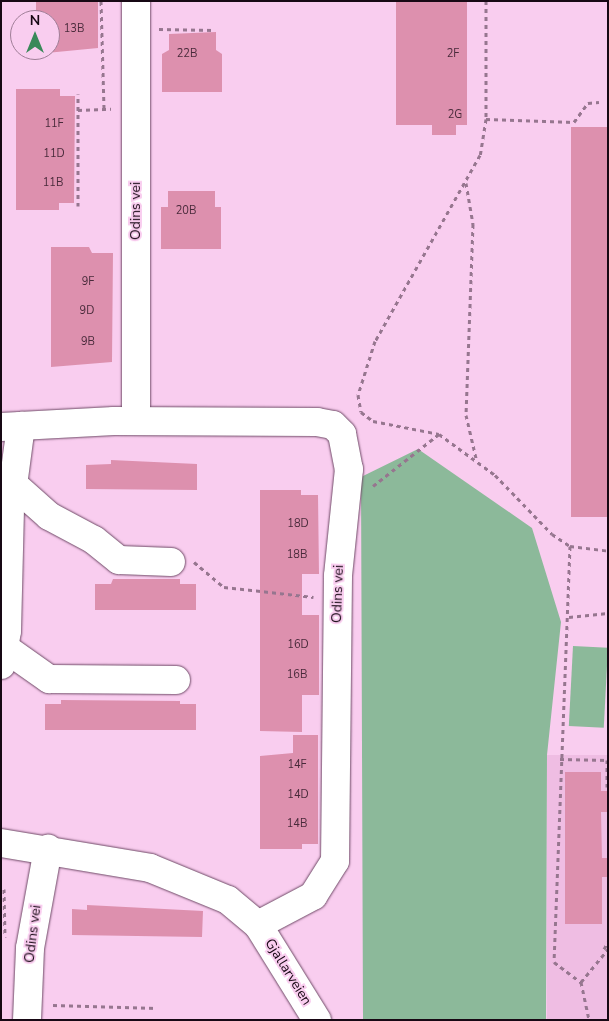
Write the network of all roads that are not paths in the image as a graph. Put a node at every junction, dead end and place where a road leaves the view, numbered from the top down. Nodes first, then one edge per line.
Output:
1 (136, 1) edge
2 (136, 421) junction
3 (11, 426) edge
4 (12, 484) junction
5 (171, 562) road end
6 (3, 657) edge
7 (176, 680) dead end
8 (1, 842) edge
9 (48, 849) junction
10 (258, 926) junction
11 (27, 1012) edge
12 (317, 1020) edge

1 - 2 lane, Odins vei
2 - 3 lane, Odins vei
2 - 10 lane, Odins vei
3 - 4 lane, Odins vei
4 - 5 lane
4 - 6 lane, Odins vei
6 - 7 lane
8 - 9 lane, Gjallarveien
9 - 10 lane, Gjallarveien
9 - 11 lane, Odins vei
10 - 12 lane, Gjallarveien

